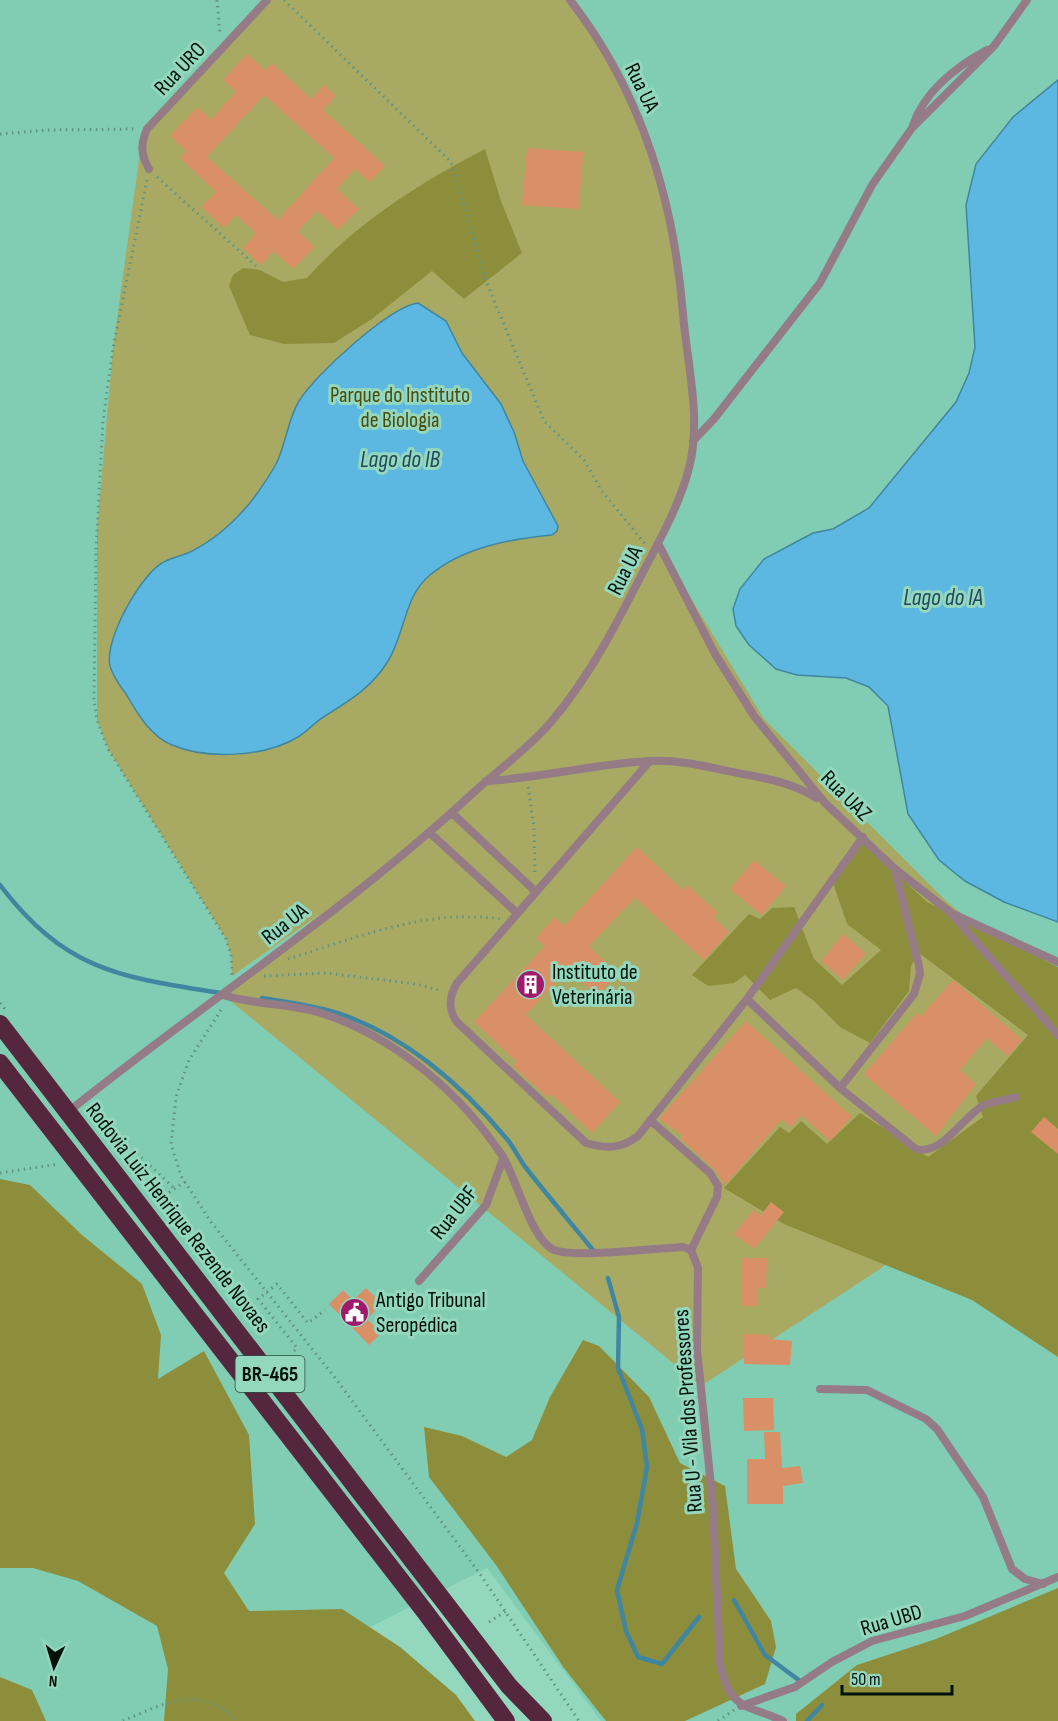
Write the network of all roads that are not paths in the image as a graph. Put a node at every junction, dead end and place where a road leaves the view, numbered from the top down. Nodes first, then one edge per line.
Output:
1 (267, 0) edge
2 (570, 0) edge
3 (1028, 0) edge
4 (149, 169) road end
5 (693, 441) junction
6 (658, 543) junction
7 (650, 761) junction
8 (486, 781) junction
9 (825, 804) junction
10 (452, 813) junction
11 (429, 832) junction
12 (863, 837) junction
13 (895, 869) junction
14 (535, 891) junction
15 (950, 912) junction
16 (517, 913) junction
17 (1058, 962) edge
18 (223, 995) junction
19 (747, 999) junction
20 (0, 1024) edge
21 (1058, 1035) edge
22 (0, 1063) edge
23 (840, 1088) junction
24 (1016, 1098) dead end
25 (68, 1112) junction
26 (650, 1120) junction
27 (503, 1159) junction
28 (690, 1250) junction
29 (419, 1281) dead end
30 (820, 1389) dead end
31 (1058, 1577) edge
32 (1043, 1584) junction
33 (741, 1706) junction
34 (506, 1721) edge
35 (543, 1721) edge
36 (783, 1721) edge

1 - 4 lane, Rua URO
2 - 5 lane, Rua UA
3 - 5 lane
5 - 6 lane, Rua UA
6 - 8 lane, Rua UA
6 - 9 lane, Rua UAZ
7 - 8 lane
7 - 9 lane
7 - 14 lane
8 - 10 lane, Rua UA
9 - 12 lane, Rua UAZ
10 - 11 lane, Rua UA
10 - 14 lane
11 - 16 lane
11 - 18 lane, Rua UA
12 - 13 lane, Rua UAZ
12 - 19 lane
13 - 15 lane, Rua UAZ
13 - 23 lane
14 - 16 lane
15 - 17 lane
15 - 21 lane, Rua UAZ
16 - 26 lane
18 - 25 lane, Rua UA
18 - 27 lane
19 - 23 lane
19 - 26 lane
20 - 25 highway, Rodovia Luiz Henrique Rezende Novaes / BR-465
22 - 34 highway, Rodovia Luiz Henrique Rezende Novaes / BR-465
23 - 24 lane
25 - 35 highway, Rodovia Luiz Henrique Rezende Novaes / BR-465
26 - 28 lane
27 - 28 lane
27 - 29 lane, Rua UBF
28 - 33 lane, Rua U - Vila dos Professores
30 - 32 lane
31 - 32 lane, Rua UBD
32 - 33 lane, Rua UBD
33 - 36 lane

